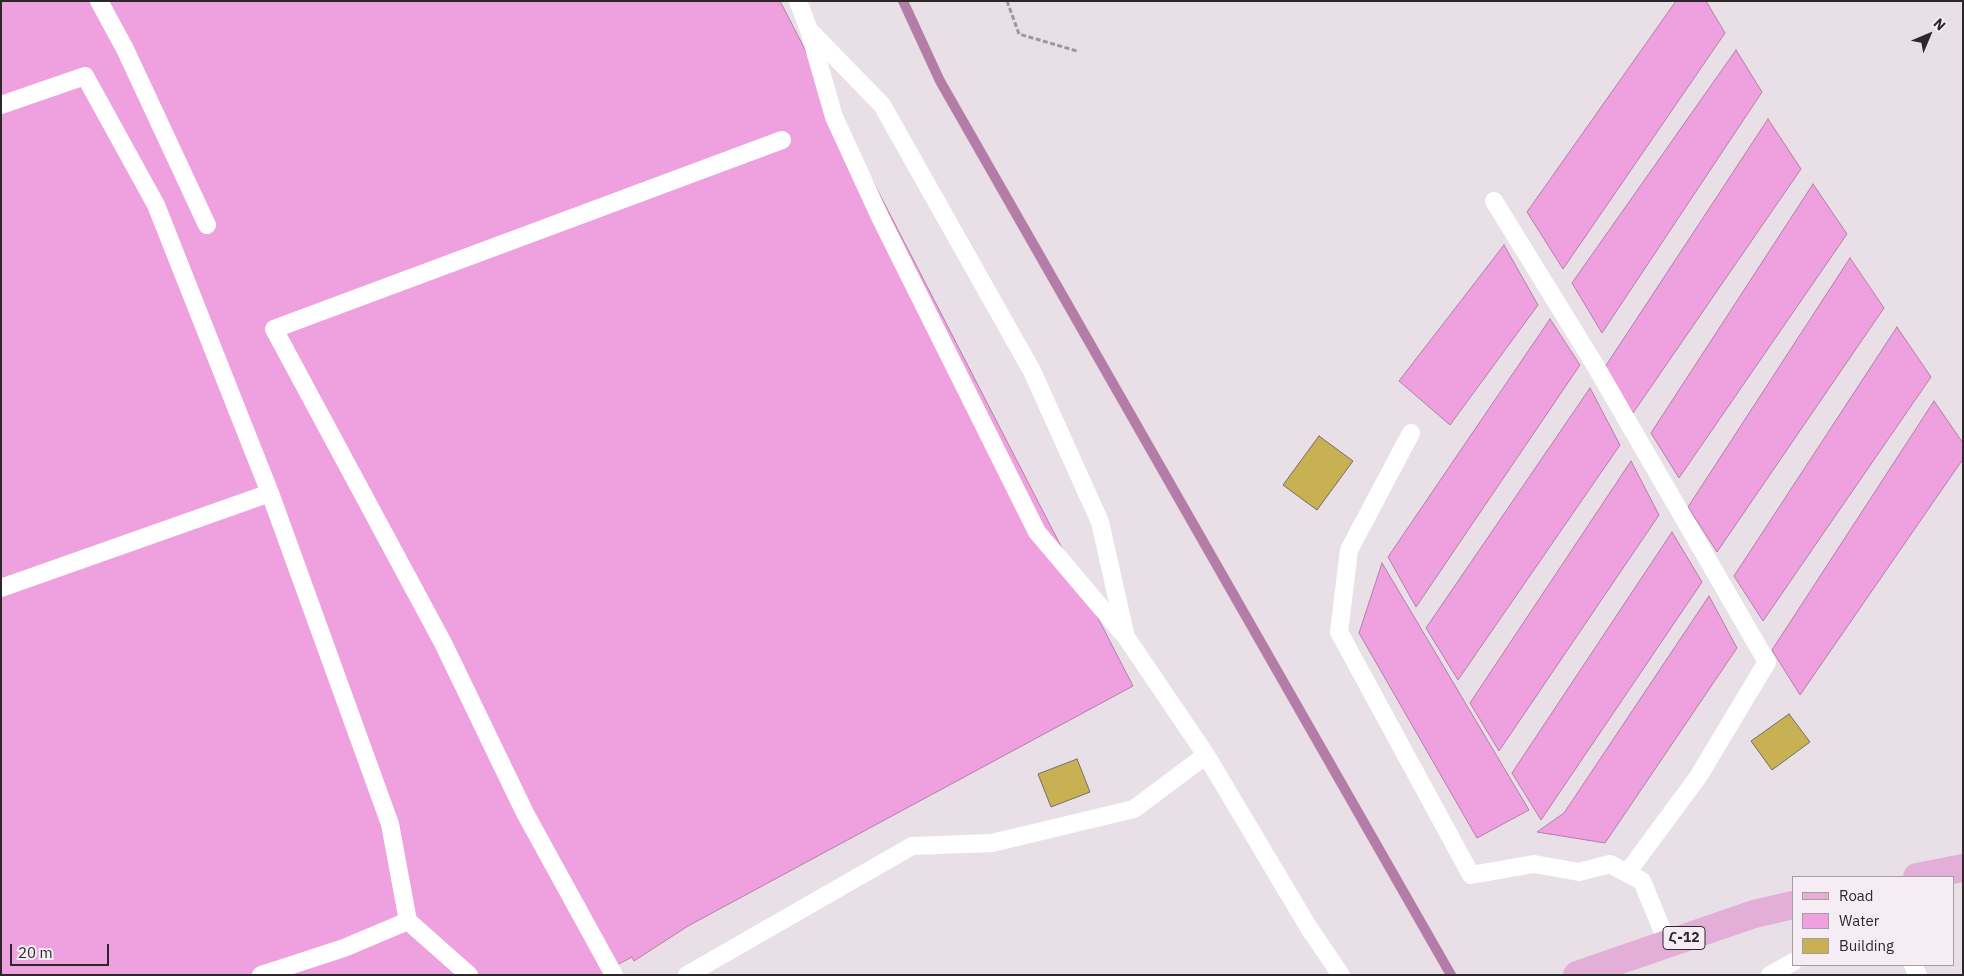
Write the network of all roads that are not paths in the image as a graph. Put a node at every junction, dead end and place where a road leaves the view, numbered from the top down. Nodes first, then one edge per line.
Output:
1 (100, 1) edge
2 (798, 1) edge
3 (809, 30) junction
4 (1, 106) edge
5 (782, 140) dead end
6 (1494, 200) dead end
7 (207, 226) dead end
8 (1411, 433) dead end
9 (270, 493) junction
10 (1, 588) edge
11 (1126, 637) junction
12 (1206, 755) junction
13 (1963, 868) edge
14 (1627, 873) junction
15 (1922, 876) edge
16 (1792, 905) edge
17 (408, 921) junction
18 (1668, 944) junction
19 (1792, 963) edge
20 (1590, 973) edge
21 (261, 975) edge
22 (469, 975) edge
23 (614, 975) edge
24 (687, 975) edge
25 (1341, 975) edge
26 (1770, 975) edge

1 - 7 lane
2 - 3 lane
3 - 11 lane
3 - 11 lane
4 - 9 lane
5 - 23 lane
6 - 14 lane
8 - 14 lane
9 - 10 lane
9 - 17 lane
11 - 12 lane
12 - 24 lane
12 - 25 lane
13 - 15 main road
14 - 18 lane
16 - 18 main road, Հ-12
17 - 21 lane
17 - 22 lane
18 - 20 main road, Հ-12
19 - 26 lane

